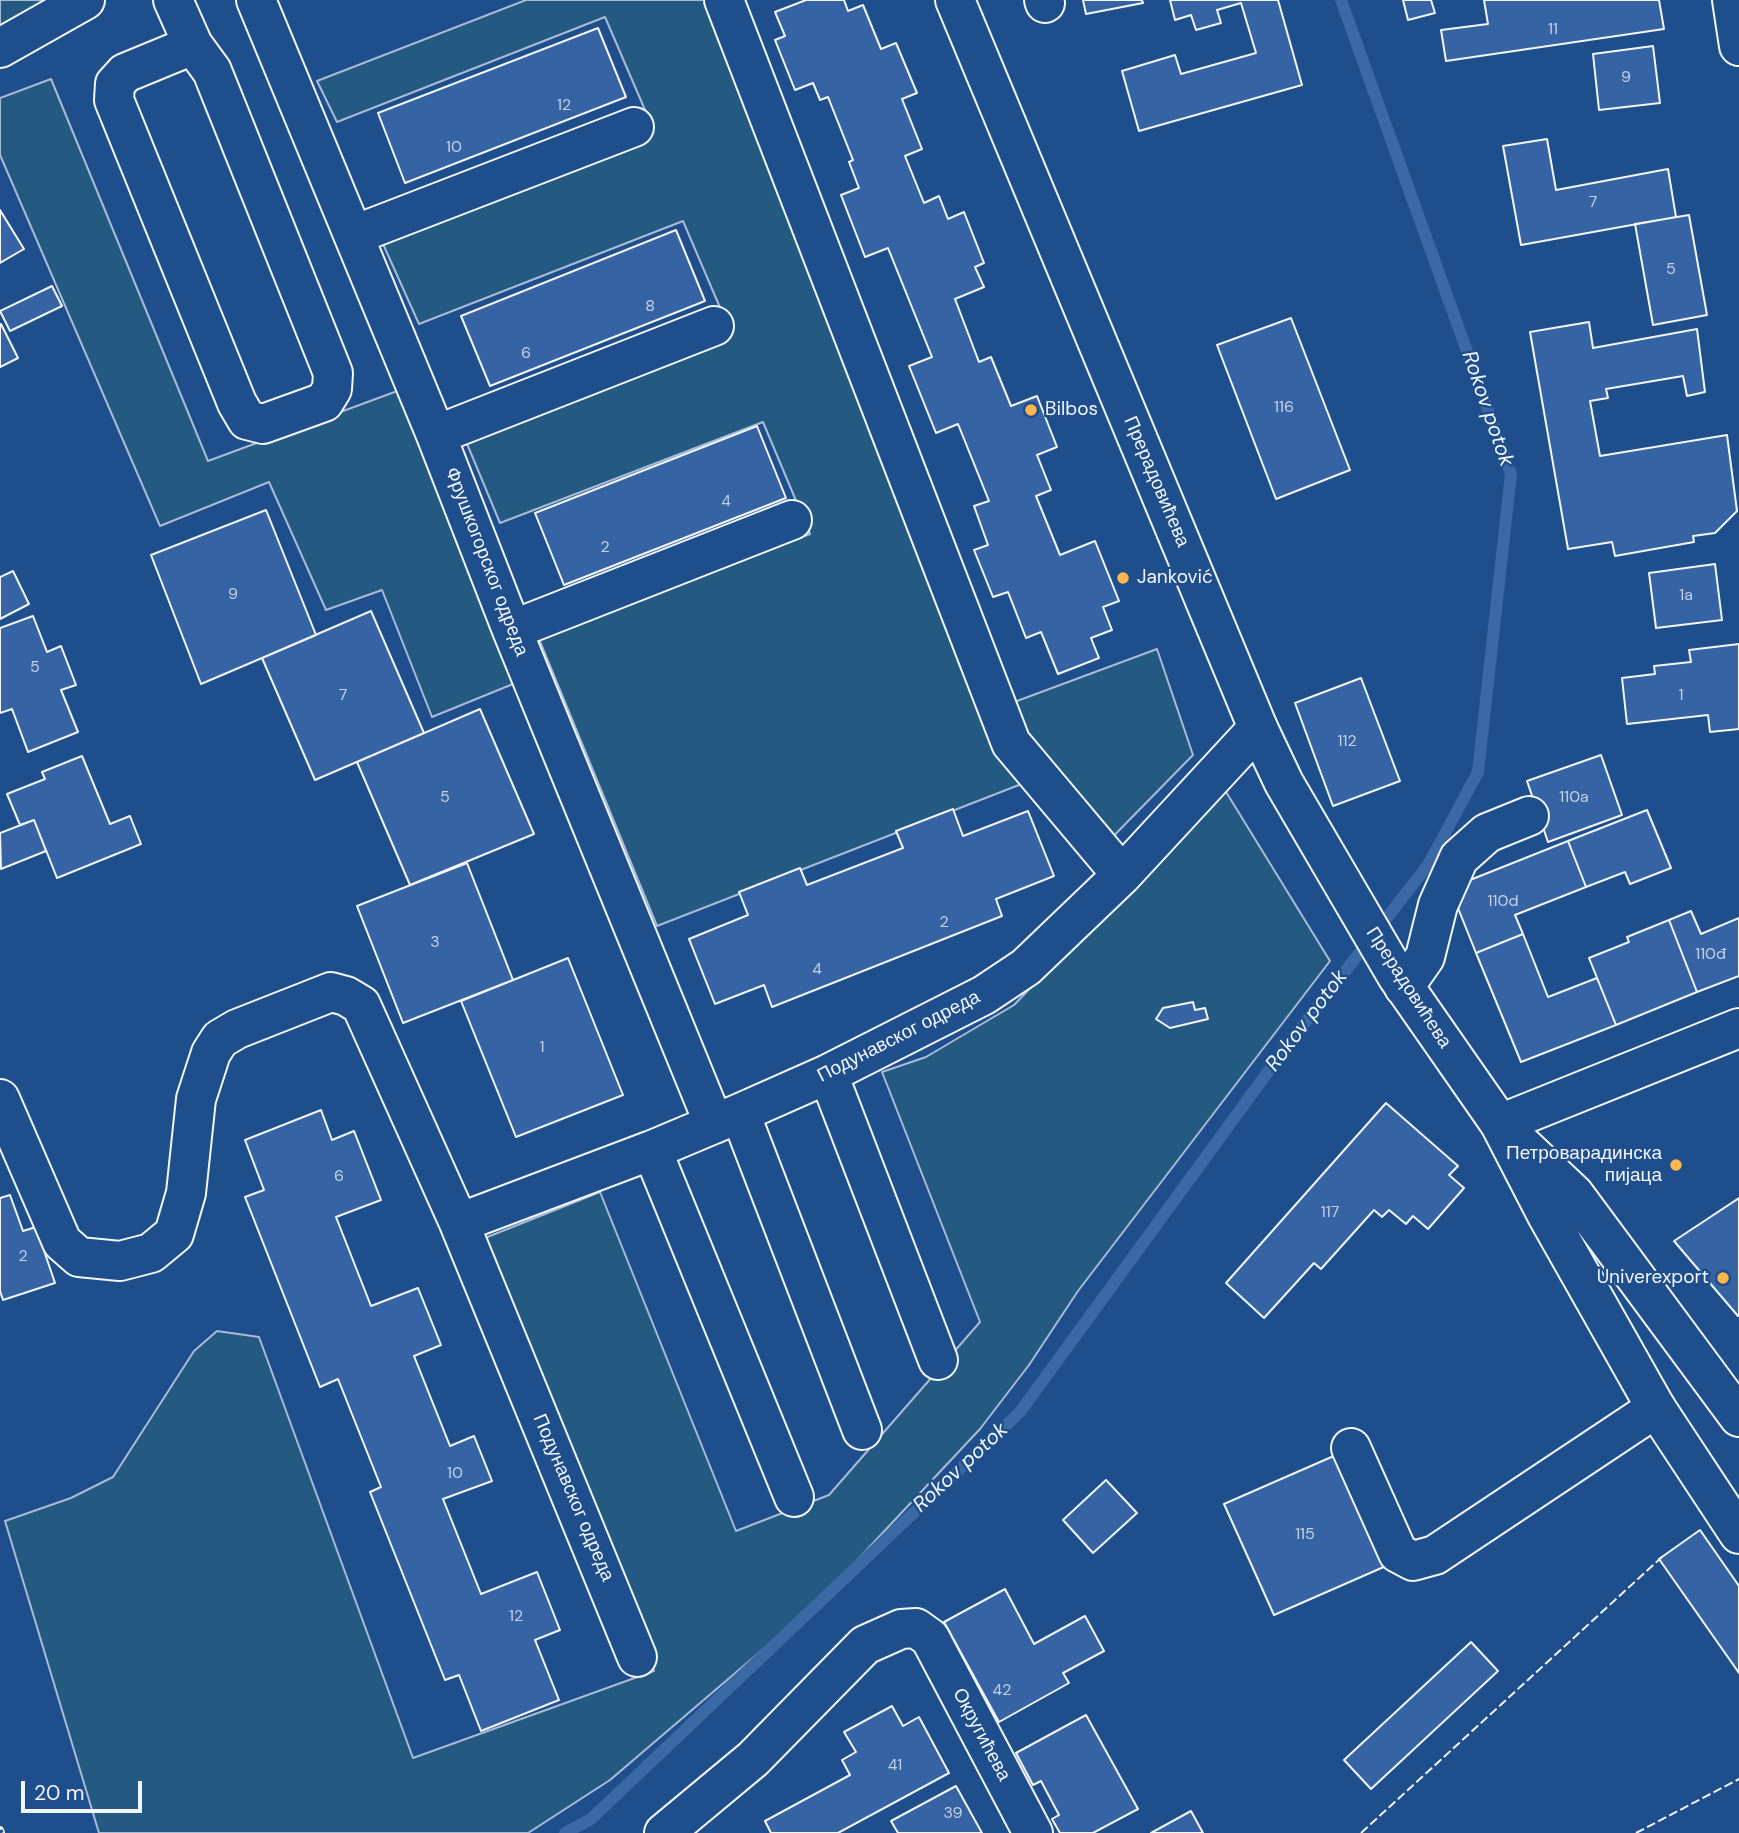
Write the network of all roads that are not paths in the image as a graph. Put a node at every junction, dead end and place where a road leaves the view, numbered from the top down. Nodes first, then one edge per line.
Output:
1 (85, 0) edge
2 (173, 0) edge
3 (256, 0) edge
4 (724, 0) edge
5 (955, 0) edge
6 (193, 45) junction
7 (0, 48) edge
8 (634, 127) dead end
9 (354, 235) junction
10 (714, 326) dead end
11 (436, 435) junction
12 (792, 520) dead end
13 (512, 631) junction
14 (1258, 728) junction
15 (1529, 816) dead end
16 (1122, 875) junction
17 (1401, 981) junction
18 (1739, 1028) edge
19 (828, 1074) junction
20 (0, 1099) edge
21 (727, 1119) junction
22 (1500, 1124) junction
23 (652, 1150) junction
24 (459, 1223) junction
25 (938, 1360) dead end
26 (1656, 1408) junction
27 (1739, 1417) edge
28 (862, 1430) dead end
29 (1351, 1448) dead end
30 (794, 1497) dead end
31 (1739, 1534) edge
32 (637, 1657) dead end
33 (664, 1833) edge
34 (1033, 1833) edge

1 - 7 street
2 - 6 street
3 - 9 street, Фрушкогорског одреда
4 - 16 street
5 - 14 street, Прерадовићева
6 - 6 street
8 - 9 street
9 - 11 street, Фрушкогорског одреда
10 - 11 street
11 - 13 street, Фрушкогорског одреда
12 - 13 street
13 - 21 street, Фрушкогорског одреда
14 - 16 street, Подунавског одреда
14 - 17 street, Прерадовићева
15 - 17 street
16 - 19 street, Подунавског одреда
17 - 22 street, Прерадовићева
18 - 22 street
19 - 21 street, Подунавског одреда
19 - 25 street
20 - 24 street, Подунавског одреда
21 - 23 street, Подунавског одреда
21 - 28 street, Фрушкогорског одреда
22 - 26 street, Прерадовићева
22 - 27 street, Прерадовићева
23 - 24 street, Подунавског одреда
23 - 30 street
24 - 32 street, Подунавског одреда
26 - 29 street
26 - 31 street, Прерадовићева
33 - 34 street, Округићева

